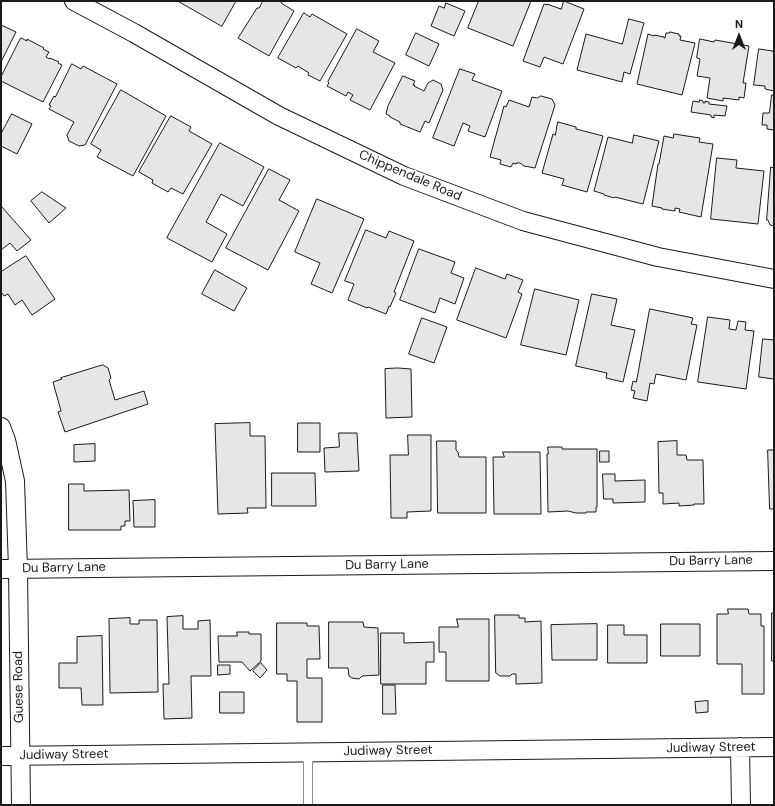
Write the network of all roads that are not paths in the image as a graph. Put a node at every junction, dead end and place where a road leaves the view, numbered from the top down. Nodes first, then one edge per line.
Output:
1 (74, 1) edge
2 (774, 279) edge
3 (1, 427) edge
4 (774, 561) edge
5 (10, 569) edge
6 (740, 747) junction
7 (774, 747) edge
8 (308, 752) junction
9 (1, 756) edge
10 (20, 756) junction
11 (21, 805) edge
12 (308, 805) edge
13 (741, 805) edge

1 - 2 street, Chippendale Road
3 - 5 street, Guese Road
4 - 5 street, Du Barry Lane
5 - 10 street, Guese Road
6 - 7 street, Judiway Street
6 - 8 street, Judiway Street
6 - 13 street
8 - 10 street, Judiway Street
8 - 12 lane
9 - 10 street, Judiway Street
10 - 11 street, Guese Road

